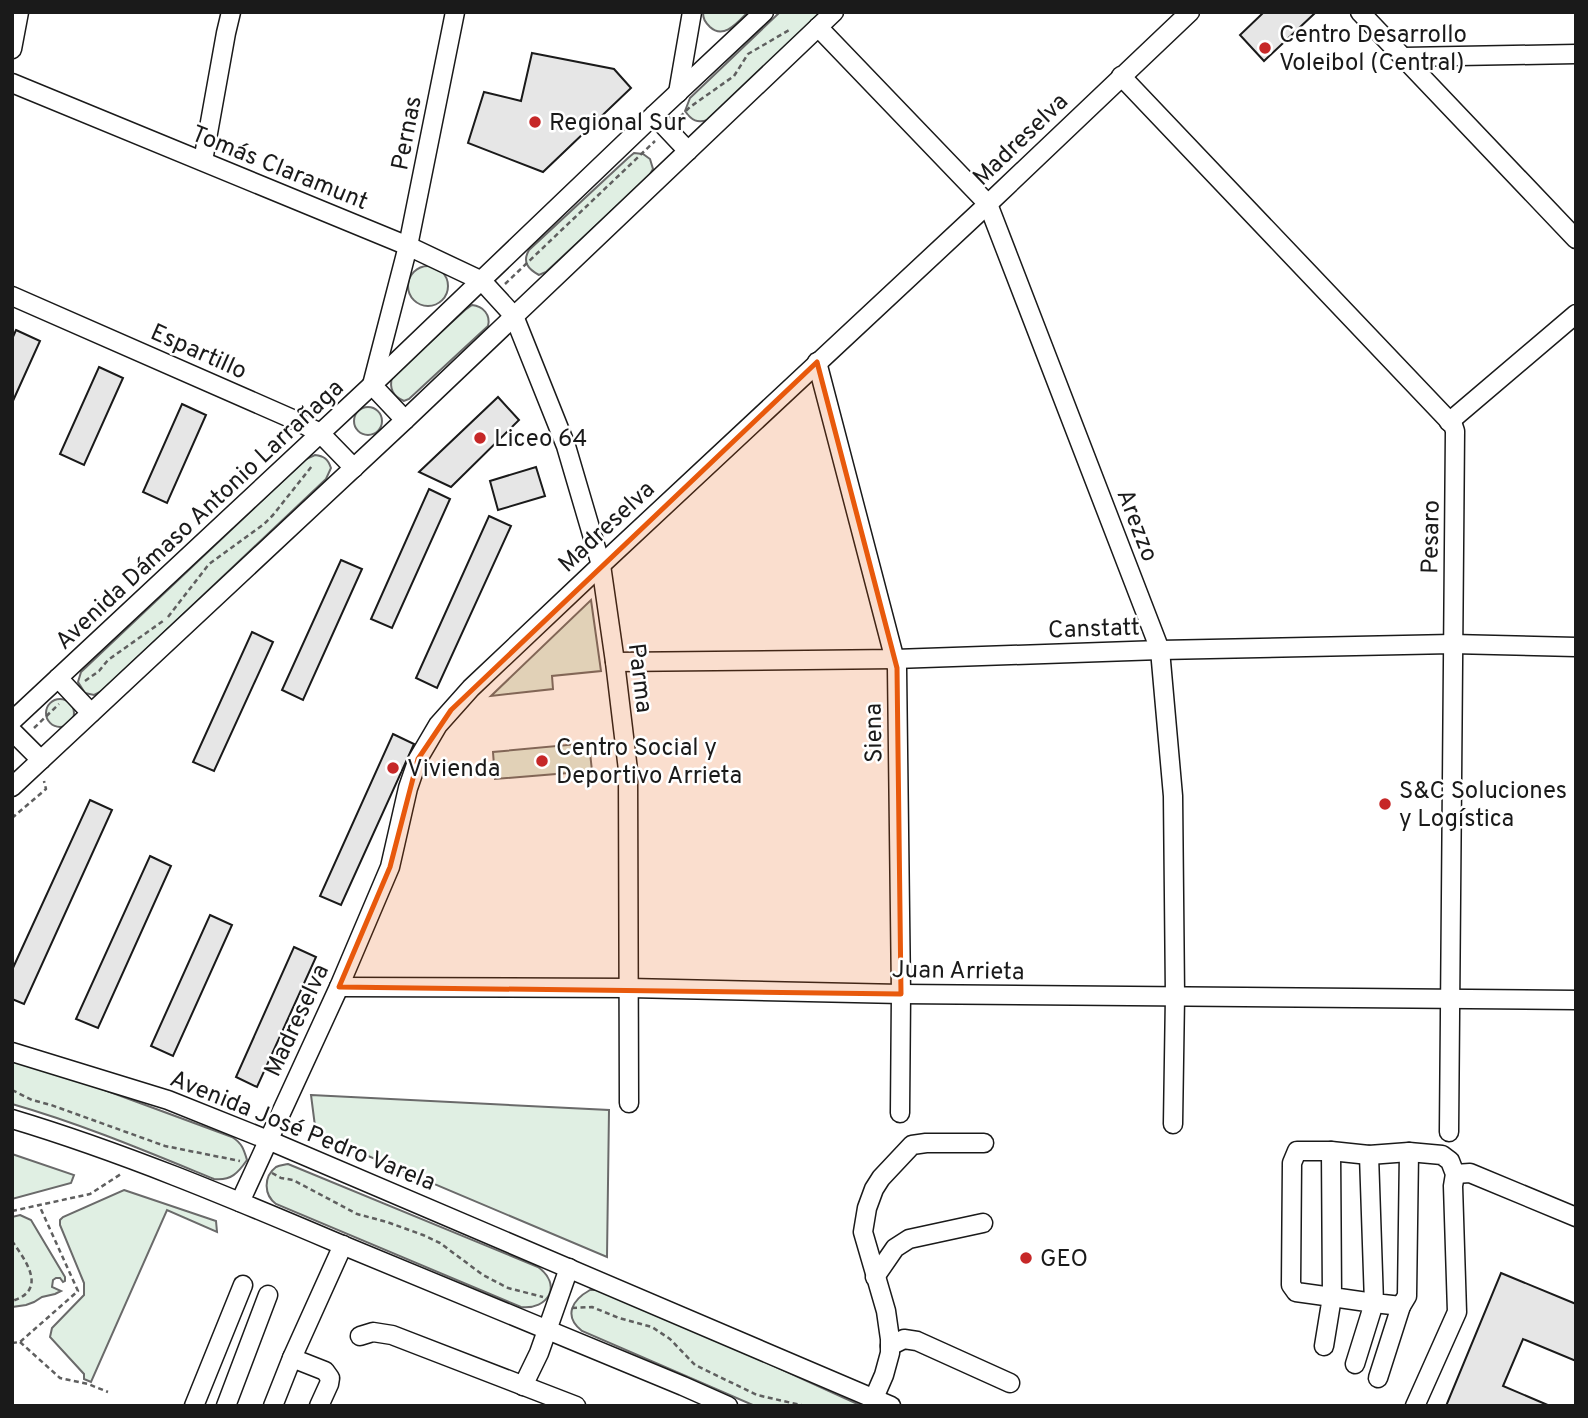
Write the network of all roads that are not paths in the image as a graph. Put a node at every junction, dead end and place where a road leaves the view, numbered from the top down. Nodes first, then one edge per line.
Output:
1 (19, 12) edge
2 (231, 12) edge
3 (455, 12) edge
4 (692, 12) edge
5 (764, 12) edge
6 (834, 12) edge
7 (1190, 12) edge
8 (1364, 14) edge
9 (818, 27) junction
10 (12, 49) edge
11 (1576, 54) edge
12 (1404, 57) junction
13 (1121, 76) junction
14 (12, 83) edge
15 (678, 93) junction
16 (654, 115) junction
17 (688, 150) junction
18 (203, 162) junction
19 (988, 204) junction
20 (1576, 239) edge
21 (408, 246) junction
22 (489, 287) junction
23 (12, 296) edge
24 (1576, 314) edge
25 (514, 316) junction
26 (817, 362) junction
27 (372, 386) junction
28 (405, 420) junction
29 (1449, 422) junction
30 (326, 439) junction
31 (354, 468) junction
32 (601, 565) junction
33 (1452, 644) junction
34 (1576, 646) edge
35 (1160, 650) junction
36 (895, 659) junction
37 (615, 662) junction
38 (58, 678) junction
39 (91, 713) junction
40 (12, 721) edge
41 (17, 736) edge
42 (40, 760) junction
43 (12, 786) edge
44 (340, 987) junction
45 (630, 988) junction
46 (901, 994) junction
47 (1175, 996) junction
48 (1450, 999) junction
49 (1576, 1000) edge
50 (12, 1052) edge
51 (629, 1103) dead end
52 (900, 1113) dead end
53 (12, 1119) edge
54 (1173, 1124) dead end
55 (1449, 1132) dead end
56 (268, 1140) junction
57 (984, 1143) dead end
58 (1331, 1151) junction
59 (1409, 1152) junction
60 (1369, 1154) junction
61 (1455, 1174) junction
62 (240, 1202) junction
63 (1576, 1217) edge
64 (983, 1223) dead end
65 (343, 1245) junction
66 (569, 1268) junction
67 (875, 1277) junction
68 (243, 1285) dead end
69 (268, 1295) dead end
70 (1332, 1297) junction
71 (1374, 1303) junction
72 (1401, 1306) junction
73 (546, 1329) junction
74 (360, 1336) dead end
75 (890, 1346) junction
76 (1324, 1346) dead end
77 (292, 1358) junction
78 (1355, 1364) dead end
79 (1378, 1378) dead end
80 (1010, 1383) dead end
81 (523, 1386) junction
82 (874, 1398) junction
83 (194, 1406) edge
84 (226, 1406) edge
85 (273, 1406) edge
86 (319, 1406) edge
87 (576, 1406) edge
88 (728, 1406) edge
89 (891, 1406) edge
90 (1415, 1406) edge

1 - 10 street
2 - 18 street
3 - 21 street, Pernas
4 - 15 street
5 - 15 street, Avenida Dámaso Antonio Larrañaga
6 - 9 street
7 - 13 street, Madreselva
8 - 12 street
9 - 17 street
9 - 19 street, Arezzo
11 - 12 street
12 - 20 street
13 - 19 street, Madreselva
13 - 29 street
14 - 18 street, Tomás Claramunt
15 - 16 street, Avenida Dámaso Antonio Larrañaga
16 - 17 street
16 - 22 street, Avenida Dámaso Antonio Larrañaga
17 - 25 street
18 - 21 street, Tomás Claramunt
19 - 26 street, Madreselva
19 - 35 street, Arezzo
21 - 22 street, Tomás Claramunt
21 - 27 street, Pernas
22 - 25 street, Tomás Claramunt
22 - 27 street, Avenida Dámaso Antonio Larrañaga
23 - 30 street, Espartillo
24 - 29 street
25 - 28 street
25 - 32 street, Parma
26 - 32 street, Madreselva
26 - 36 street, Siena
27 - 28 street, Avenida Dámaso Antonio Larrañaga
27 - 30 street, Avenida Dámaso Antonio Larrañaga
28 - 31 street
29 - 33 street, Pesaro
30 - 31 street, Espartillo
30 - 38 street, Avenida Dámaso Antonio Larrañaga
31 - 39 street
32 - 37 street, Parma
32 - 44 street, Madreselva
33 - 34 street, Canstatt
33 - 35 street, Canstatt
33 - 48 street, Pesaro
35 - 36 street, Canstatt
35 - 47 street, Arezzo
36 - 37 street, Canstatt
36 - 46 street, Siena
37 - 45 street, Parma
38 - 39 street, Avenida Dámaso Antonio Larrañaga
38 - 40 street, Avenida Dámaso Antonio Larrañaga
39 - 42 street
41 - 42 street
42 - 43 street
44 - 45 street, Juan Arrieta
44 - 56 street, Madreselva
45 - 46 street, Juan Arrieta
45 - 51 street, Parma
46 - 47 street, Juan Arrieta
46 - 52 street, Siena
47 - 48 street, Juan Arrieta
47 - 54 street, Arezzo
48 - 49 street, Juan Arrieta
48 - 55 street, Pesaro
50 - 56 street, Avenida José Pedro Varela
53 - 62 street
56 - 62 street, Madreselva
56 - 66 street, Avenida José Pedro Varela
57 - 67 street
58 - 60 street
58 - 70 street
58 - 70 street
59 - 60 street
59 - 61 street
59 - 72 street
60 - 71 street
61 - 63 street
61 - 90 street
62 - 65 street
64 - 67 street
65 - 73 street
65 - 77 street
66 - 73 street
66 - 82 street, Avenida José Pedro Varela
67 - 75 street
68 - 83 street
69 - 84 street
70 - 71 street
70 - 76 street
71 - 72 street
71 - 78 street
72 - 79 street
73 - 81 street
73 - 88 street
74 - 81 street
75 - 80 street
75 - 82 street
77 - 85 street
77 - 86 street
81 - 87 street
82 - 89 street, Avenida José Pedro Varela

